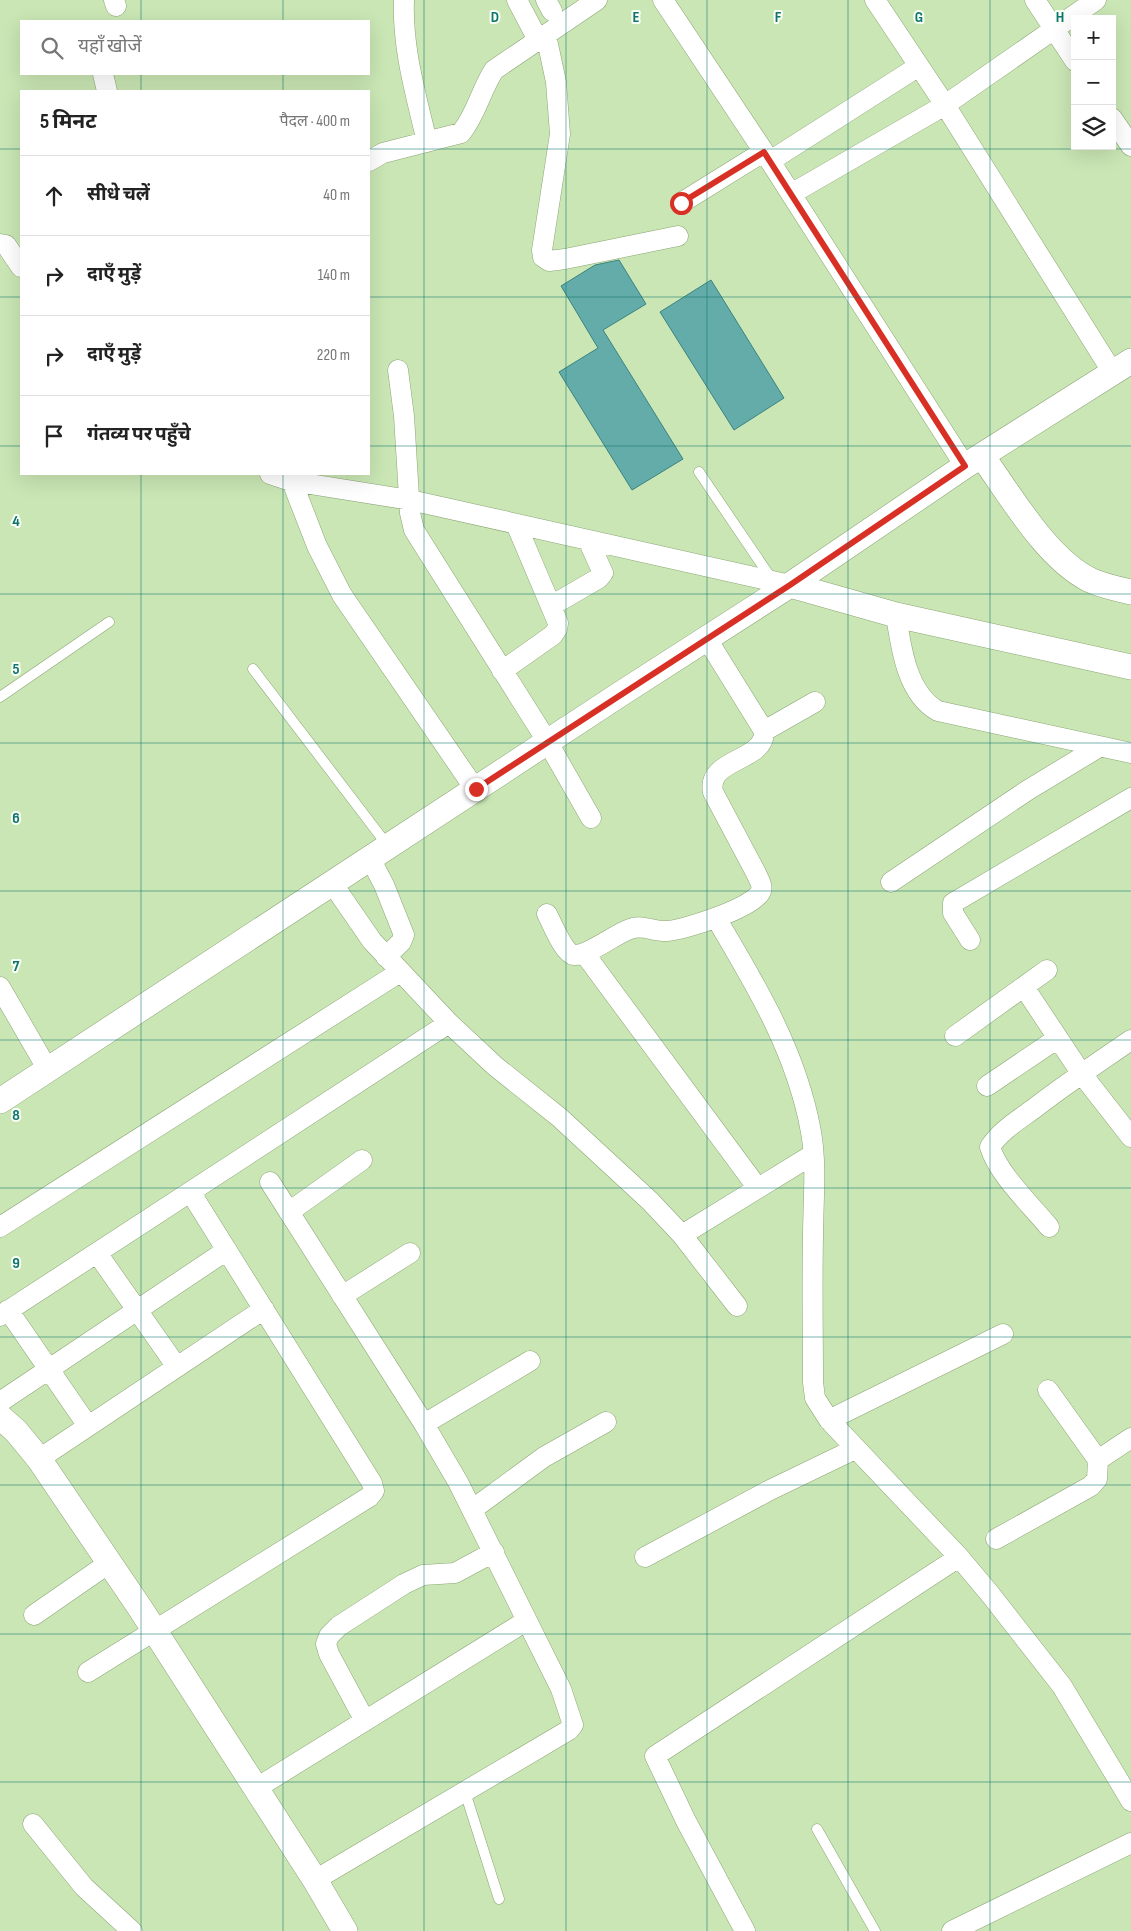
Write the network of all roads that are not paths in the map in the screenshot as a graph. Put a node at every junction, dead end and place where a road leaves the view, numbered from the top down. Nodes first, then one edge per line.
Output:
1 (404, 0) edge
2 (517, 0) edge
3 (597, 0) edge
4 (663, 0) edge
5 (875, 0) edge
6 (1035, 0) edge
7 (1096, 0) edge
8 (1054, 30) junction
9 (542, 37) junction
10 (1074, 60) edge
11 (919, 66) junction
12 (103, 75) edge
13 (107, 90) edge
14 (945, 105) junction
15 (1116, 124) edge
16 (426, 142) junction
17 (1131, 146) edge
18 (767, 156) junction
19 (370, 160) edge
20 (791, 194) junction
21 (681, 203) dead end
22 (678, 236) dead end
23 (0, 244) edge
24 (20, 266) edge
25 (1122, 367) edge
26 (398, 370) dead end
27 (974, 461) junction
28 (699, 472) dead end
29 (277, 475) edge
30 (290, 477) edge
31 (410, 500) junction
32 (516, 524) junction
33 (588, 540) junction
34 (782, 583) junction
35 (1131, 592) edge
36 (551, 606) junction
37 (896, 615) junction
38 (108, 622) dead end
39 (706, 638) junction
40 (1131, 667) edge
41 (253, 668) dead end
42 (502, 671) junction
43 (0, 697) edge
44 (815, 702) dead end
45 (764, 731) junction
46 (547, 742) junction
47 (1099, 747) junction
48 (1131, 753) edge
49 (476, 789) junction
50 (1131, 798) edge
51 (591, 818) dead end
52 (379, 852) junction
53 (891, 882) dead end
54 (332, 883) junction
55 (547, 914) dead end
56 (716, 918) junction
57 (970, 940) dead end
58 (584, 953) junction
59 (386, 957) junction
60 (1047, 970) dead end
61 (400, 972) junction
62 (0, 987) edge
63 (1024, 987) junction
64 (448, 1023) junction
65 (955, 1036) dead end
66 (1058, 1038) junction
67 (1131, 1040) edge
68 (48, 1070) junction
69 (1080, 1074) junction
70 (988, 1086) dead end
71 (0, 1100) edge
72 (1131, 1138) edge
73 (812, 1155) junction
74 (362, 1160) dead end
75 (270, 1182) dead end
76 (756, 1187) junction
77 (191, 1193) junction
78 (289, 1212) junction
79 (0, 1227) edge
80 (1049, 1227) dead end
81 (682, 1235) junction
82 (227, 1250) junction
83 (97, 1253) junction
84 (410, 1253) dead end
85 (342, 1296) junction
86 (737, 1306) dead end
87 (136, 1309) junction
88 (264, 1309) junction
89 (4, 1313) edge
90 (1003, 1334) dead end
91 (530, 1361) dead end
92 (177, 1367) junction
93 (48, 1369) junction
94 (1048, 1390) dead end
95 (0, 1402) edge
96 (0, 1417) edge
97 (829, 1420) junction
98 (606, 1422) dead end
99 (424, 1424) junction
100 (88, 1426) junction
101 (1131, 1438) edge
102 (855, 1449) junction
103 (39, 1459) junction
104 (1098, 1460) junction
105 (473, 1509) junction
106 (996, 1539) dead end
107 (494, 1552) junction
108 (645, 1557) dead end
109 (959, 1557) junction
110 (109, 1562) junction
111 (34, 1615) dead end
112 (526, 1621) junction
113 (154, 1630) junction
114 (88, 1672) dead end
115 (365, 1721) junction
116 (255, 1789) junction
117 (465, 1792) junction
118 (1131, 1801) edge
119 (33, 1824) dead end
120 (817, 1829) dead end
121 (1131, 1843) edge
122 (315, 1880) junction
123 (498, 1899) dead end
124 (132, 1931) edge
125 (345, 1931) edge
126 (745, 1931) edge
127 (875, 1931) edge
128 (952, 1931) edge

1 - 16 street
2 - 9 street
3 - 9 street
4 - 18 street
5 - 11 street
6 - 8 street
7 - 8 street
8 - 10 street
8 - 14 street
9 - 16 street
9 - 22 street
11 - 14 street
11 - 18 street
12 - 13 street
14 - 20 street
14 - 25 street
15 - 17 street
16 - 19 street
18 - 20 street
18 - 21 street
20 - 27 street
23 - 24 street
25 - 27 street
26 - 31 street
27 - 34 street
27 - 35 street
28 - 34 lane
29 - 30 street
30 - 31 street
30 - 49 street
31 - 32 street
31 - 42 street
32 - 33 street
32 - 36 street
33 - 34 street
33 - 36 street
34 - 37 street
34 - 39 street
36 - 42 street
37 - 40 street
37 - 47 street
38 - 43 lane
39 - 45 street
39 - 46 street
41 - 52 lane
42 - 46 street
44 - 45 street
45 - 56 street
46 - 49 street
46 - 51 street
47 - 48 street
47 - 53 street
49 - 52 street
50 - 57 street
52 - 54 street
52 - 59 street
54 - 59 street
54 - 68 street
55 - 58 street
56 - 58 street
56 - 73 street
58 - 76 street
59 - 61 street
60 - 63 street
61 - 64 street
61 - 79 street
62 - 68 street
63 - 65 street
63 - 66 street
64 - 77 street
64 - 81 street
66 - 69 street
66 - 70 street
67 - 69 street
68 - 71 street
69 - 72 street
69 - 80 street
73 - 76 street
73 - 97 street
74 - 78 street
75 - 78 street
76 - 81 street
77 - 82 street
77 - 83 street
78 - 85 street
81 - 86 street
82 - 87 street
82 - 88 street
83 - 87 street
83 - 89 street
84 - 85 street
85 - 99 street
87 - 92 street
87 - 93 street
88 - 92 street
88 - 113 street
89 - 93 street
90 - 97 street
91 - 99 street
92 - 100 street
93 - 95 street
93 - 100 street
94 - 104 street
96 - 103 street
97 - 102 street
98 - 105 street
99 - 105 street
100 - 103 street
101 - 104 street
102 - 108 street
102 - 109 street
103 - 110 street
104 - 106 street
105 - 107 street
107 - 112 street
107 - 115 street
109 - 118 street
109 - 126 street
110 - 111 street
110 - 113 street
112 - 115 street
112 - 117 street
113 - 114 street
113 - 116 street
115 - 116 street
116 - 122 street
117 - 122 street
117 - 123 lane
119 - 124 street
120 - 127 lane
121 - 128 street
122 - 125 street

